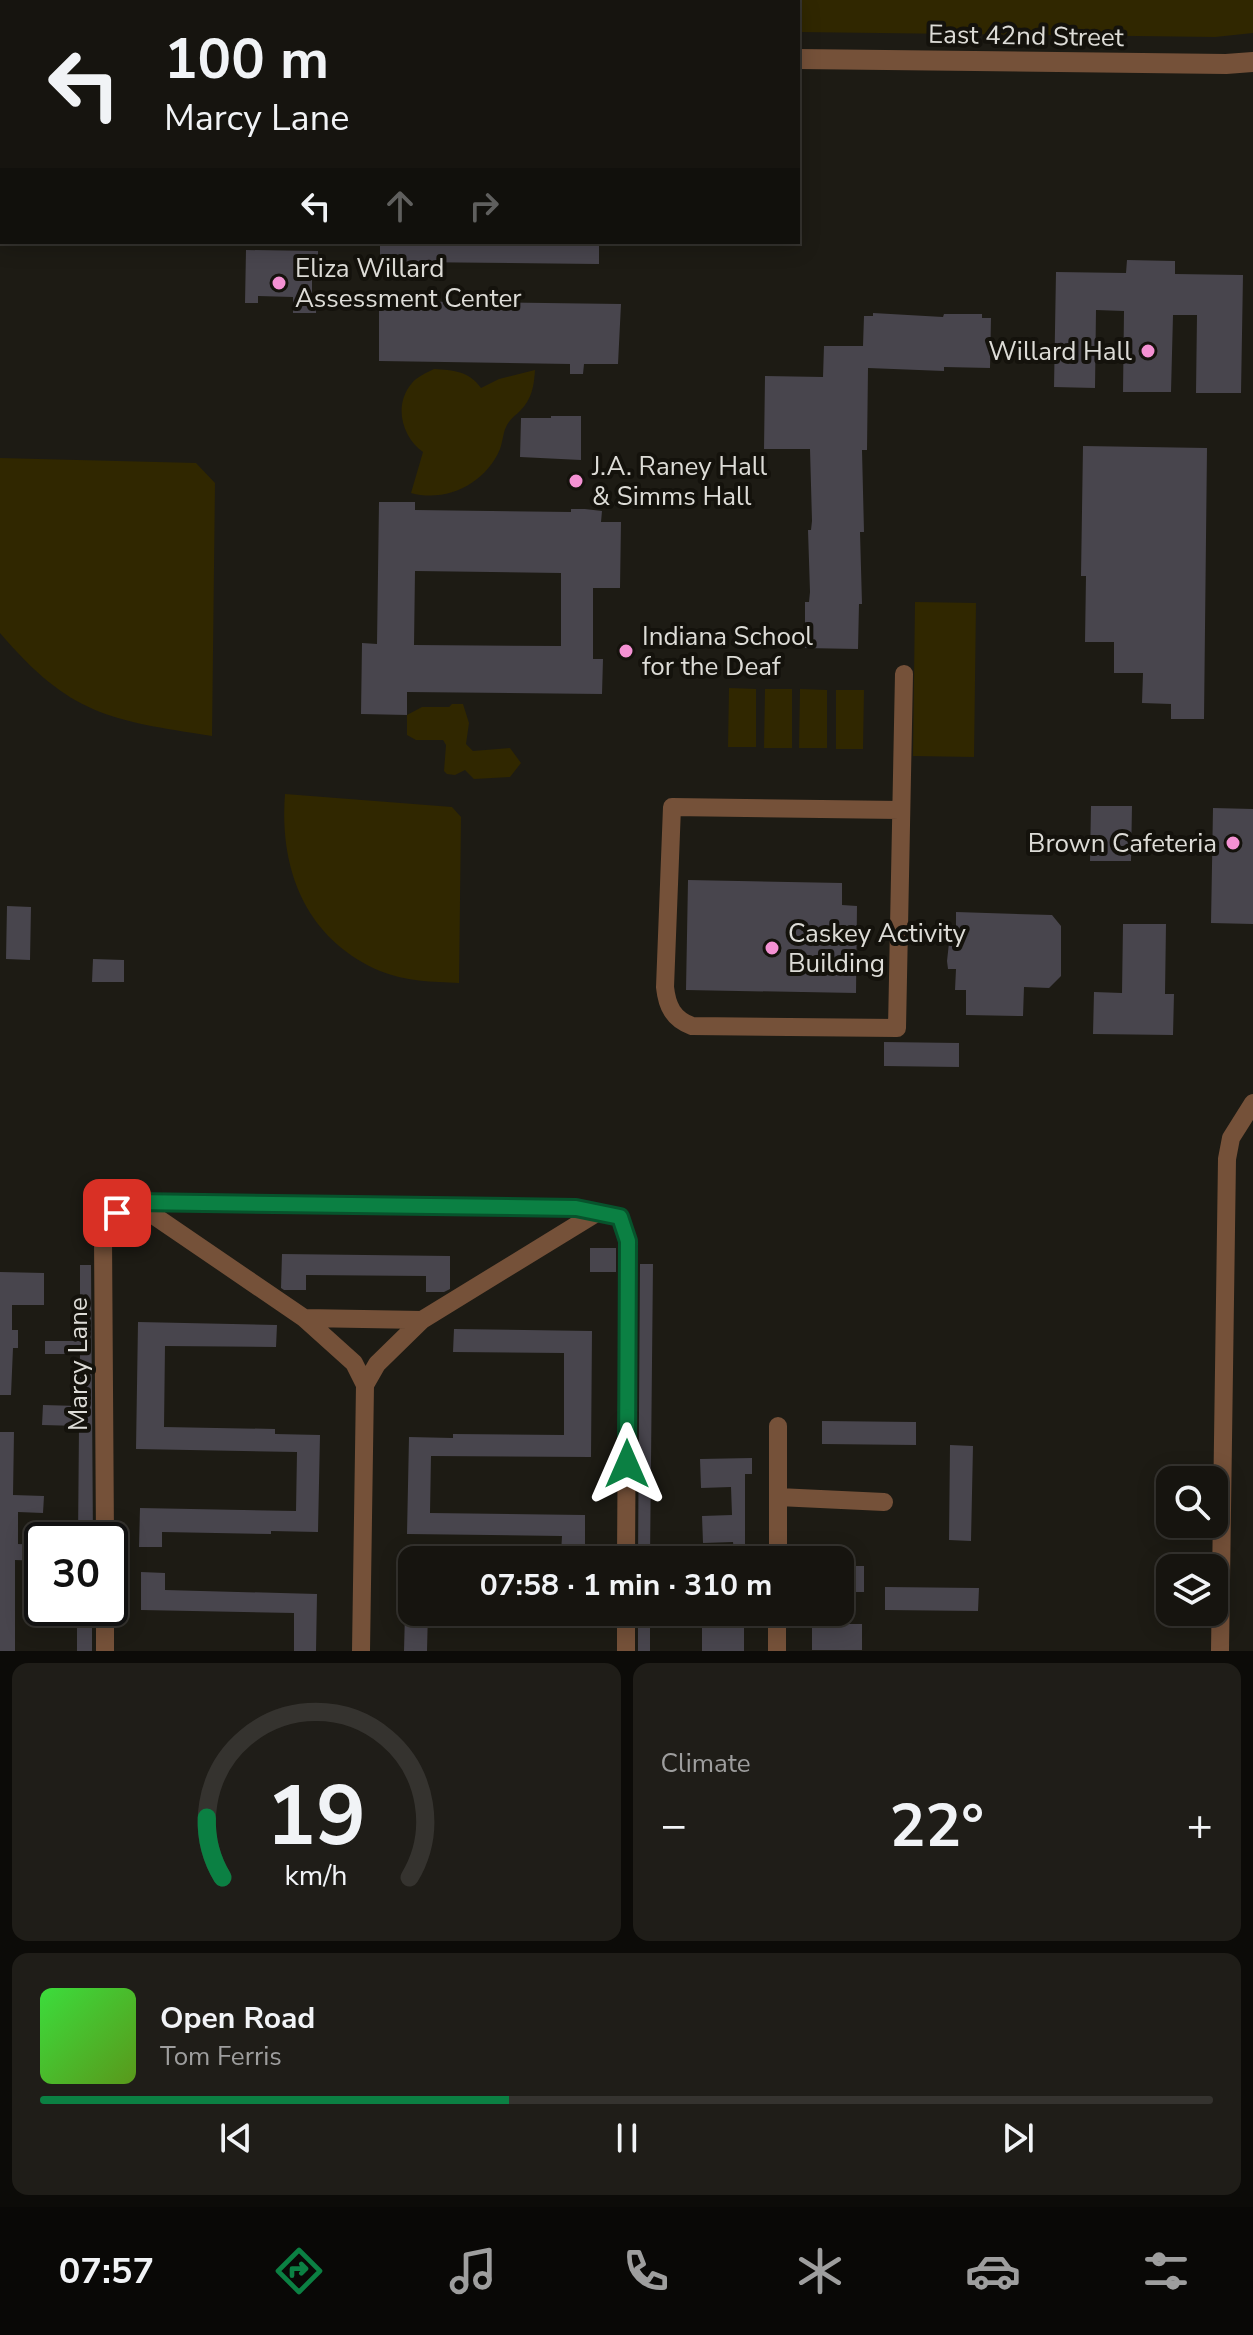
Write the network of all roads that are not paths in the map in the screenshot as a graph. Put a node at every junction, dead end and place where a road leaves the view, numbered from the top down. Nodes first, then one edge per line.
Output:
1 (800, 59) edge
2 (1253, 62) edge
3 (904, 674) dead end
4 (900, 810) junction
5 (1253, 1103) edge
6 (134, 1202) junction
7 (598, 1212) junction
8 (304, 1318) junction
9 (422, 1320) junction
10 (365, 1385) junction
11 (778, 1426) dead end
12 (778, 1497) junction
13 (884, 1502) dead end
14 (105, 1522) edge
15 (626, 1546) edge
16 (778, 1546) edge
17 (105, 1626) edge
18 (626, 1626) edge
19 (777, 1626) edge
20 (105, 1651) edge
21 (361, 1651) edge
22 (626, 1651) edge
23 (777, 1651) edge
24 (1220, 1651) edge

1 - 2 street, East 42nd Street
3 - 4 street
4 - 4 street
5 - 24 street
6 - 7 street
6 - 8 street
6 - 14 street, Marcy Lane
7 - 9 street
7 - 15 street
8 - 9 street
8 - 10 street
9 - 10 street
10 - 21 street
11 - 12 street
12 - 13 street
12 - 16 street
17 - 20 street
18 - 22 street
19 - 23 street

